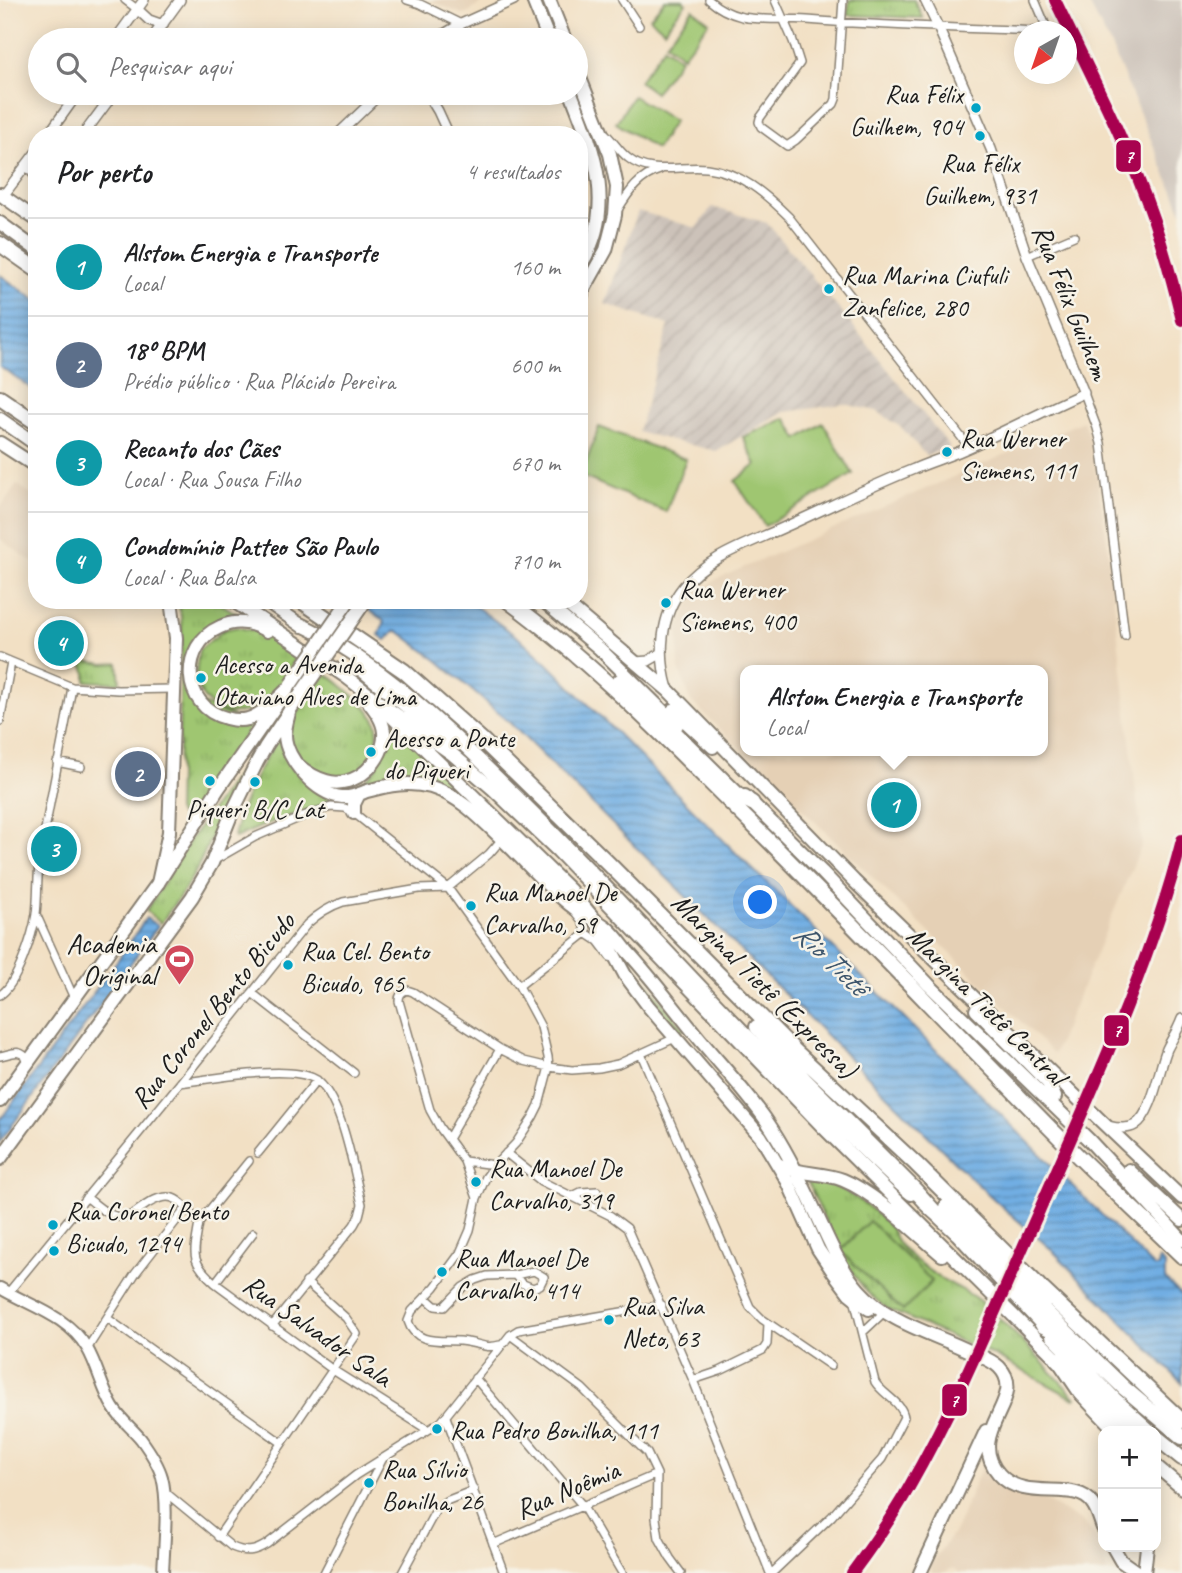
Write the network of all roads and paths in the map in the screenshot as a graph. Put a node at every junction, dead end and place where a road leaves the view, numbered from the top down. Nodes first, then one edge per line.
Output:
1 (125, 0) edge
2 (144, 0) edge
3 (407, 0) edge
4 (514, 0) edge
5 (533, 0) edge
6 (549, 0) edge
7 (622, 0) edge
8 (709, 0) edge
9 (775, 0) edge
10 (843, 0) edge
11 (925, 0) edge
12 (1035, 0) edge
13 (176, 2) edge
14 (137, 9) junction
15 (783, 18) junction
16 (842, 22) junction
17 (461, 24) junction
18 (163, 25) junction
19 (639, 26) dead end
20 (939, 27) junction
21 (124, 28) edge
22 (161, 28) edge
23 (454, 28) edge
24 (544, 28) edge
25 (560, 28) edge
26 (588, 100) edge
27 (69, 105) edge
28 (105, 105) edge
29 (368, 105) edge
30 (432, 105) edge
31 (434, 105) edge
32 (576, 105) edge
33 (438, 111) junction
34 (597, 124) junction
35 (54, 126) edge
36 (90, 126) edge
37 (346, 126) edge
38 (445, 126) edge
39 (583, 126) edge
40 (588, 142) edge
41 (28, 163) edge
42 (664, 169) junction
43 (1, 195) edge
44 (28, 214) edge
45 (615, 215) junction
46 (0, 223) edge
47 (1074, 236) dead end
48 (28, 243) edge
49 (0, 244) edge
50 (588, 249) edge
51 (1027, 256) junction
52 (28, 264) edge
53 (588, 283) edge
54 (1084, 393) junction
55 (0, 398) edge
56 (28, 417) edge
57 (0, 421) edge
58 (28, 439) edge
59 (0, 443) edge
60 (970, 447) junction
61 (28, 461) edge
62 (173, 609) edge
63 (245, 609) edge
64 (278, 609) edge
65 (313, 609) edge
66 (343, 609) edge
67 (359, 609) edge
68 (519, 609) edge
69 (553, 609) edge
70 (574, 609) edge
71 (298, 623) junction
72 (550, 633) junction
73 (284, 635) junction
74 (1125, 636) dead end
75 (600, 649) junction
76 (662, 653) junction
77 (0, 657) edge
78 (10, 662) junction
79 (636, 662) junction
80 (345, 676) junction
81 (72, 687) junction
82 (173, 689) junction
83 (293, 689) junction
84 (669, 691) junction
85 (384, 706) junction
86 (290, 709) junction
87 (0, 721) edge
88 (57, 762) junction
89 (298, 765) junction
90 (81, 767) dead end
91 (758, 781) junction
92 (493, 789) junction
93 (359, 794) junction
94 (752, 803) junction
95 (354, 813) junction
96 (45, 830) junction
97 (64, 833) dead end
98 (510, 842) junction
99 (212, 863) junction
100 (158, 883) junction
101 (448, 888) junction
102 (571, 906) junction
103 (36, 914) junction
104 (596, 921) junction
105 (586, 933) junction
106 (880, 933) junction
107 (923, 948) junction
108 (704, 960) junction
109 (625, 975) junction
110 (519, 986) junction
111 (252, 993) junction
112 (0, 995) edge
113 (74, 999) junction
114 (1182, 1019) edge
115 (696, 1036) junction
116 (675, 1038) junction
117 (500, 1049) junction
118 (641, 1054) junction
119 (0, 1056) edge
120 (29, 1061) junction
121 (549, 1067) junction
122 (354, 1073) dead end
123 (317, 1080) junction
124 (180, 1083) junction
125 (838, 1092) junction
126 (1055, 1097) junction
127 (0, 1101) edge
128 (1106, 1126) junction
129 (1091, 1138) junction
130 (448, 1139) junction
131 (258, 1153) dead end
132 (506, 1153) junction
133 (0, 1158) edge
134 (249, 1161) dead end
135 (464, 1161) junction
136 (495, 1165) junction
137 (780, 1165) junction
138 (797, 1171) junction
139 (597, 1191) dead end
140 (86, 1197) junction
141 (571, 1197) junction
142 (477, 1198) junction
143 (1182, 1198) edge
144 (187, 1207) junction
145 (934, 1211) junction
146 (1182, 1220) edge
147 (200, 1223) junction
148 (253, 1233) dead end
149 (1182, 1240) edge
150 (1182, 1256) edge
151 (969, 1272) junction
152 (514, 1275) junction
153 (306, 1282) junction
154 (215, 1283) junction
155 (4, 1290) edge
156 (425, 1297) junction
157 (853, 1297) junction
158 (662, 1305) junction
159 (880, 1316) junction
160 (107, 1318) junction
161 (768, 1323) junction
162 (1043, 1325) junction
163 (272, 1326) junction
164 (863, 1332) junction
165 (510, 1335) junction
166 (500, 1345) junction
167 (480, 1346) junction
168 (87, 1349) junction
169 (1057, 1359) junction
170 (484, 1366) junction
171 (831, 1366) dead end
172 (332, 1370) junction
173 (475, 1378) junction
174 (693, 1380) junction
175 (446, 1417) junction
176 (1182, 1421) edge
177 (1111, 1426) edge
178 (1130, 1426) edge
179 (1144, 1426) edge
180 (428, 1430) junction
181 (1182, 1437) edge
182 (1161, 1441) edge
183 (282, 1443) junction
184 (1182, 1445) edge
185 (981, 1447) junction
186 (1161, 1451) edge
187 (1182, 1458) edge
188 (382, 1459) junction
189 (1182, 1466) edge
190 (1161, 1470) edge
191 (657, 1474) junction
192 (1161, 1484) edge
193 (1179, 1486) edge
194 (474, 1490) junction
195 (165, 1492) junction
196 (582, 1505) junction
197 (1098, 1515) edge
198 (218, 1537) junction
199 (493, 1544) junction
200 (1116, 1552) edge
201 (1146, 1552) edge
202 (163, 1573) edge
203 (324, 1573) edge
204 (402, 1573) edge
205 (504, 1573) edge
206 (622, 1573) edge
207 (681, 1573) edge
208 (771, 1573) edge
209 (920, 1573) edge
210 (1138, 1573) edge
211 (1144, 1573) edge

1 - 14 street
2 - 14 street
3 - 17 street
4 - 17 street
5 - 24 main road
6 - 25 main road
7 - 19 street
8 - 15 street
9 - 15 street
10 - 16 street
11 - 20 street, Rua Félix Guilhem
12 - 20 street
13 - 18 street
14 - 18 street
14 - 21 street
15 - 16 street
15 - 16 street
16 - 20 street
17 - 23 street
18 - 22 street
20 - 51 street, Rua Félix Guilhem
26 - 34 main road
27 - 35 street
28 - 36 street
29 - 37 street
30 - 33 street
31 - 33 street
32 - 39 main road
33 - 38 street
34 - 42 street
34 - 45 main road
40 - 50 main road
41 - 43 street
42 - 45 street
42 - 60 street
43 - 44 main road
45 - 53 main road
46 - 48 main road
47 - 51 street
49 - 52 highway
51 - 54 street, Rua Félix Guilhem
54 - 60 street
54 - 74 street, Rua Félix Guilhem
55 - 56 highway
57 - 58 main road
59 - 61 main road
60 - 76 street
62 - 82 main road
63 - 73 main road
64 - 71 main road
65 - 108 highway, Marginal Tietê (Expressa)
66 - 83 main road, bridge
67 - 83 main road, bridge
68 - 72 highway
69 - 75 main road
70 - 79 main road
71 - 92 main road
71 - 145 main road
72 - 94 highway
72 - 150 highway
73 - 80 main road
73 - 83 main road
75 - 91 main road
75 - 94 main road
76 - 79 street
76 - 84 street
77 - 78 street
78 - 81 street
78 - 87 street
79 - 84 main road
80 - 85 main road
80 - 89 main road
81 - 82 street
81 - 88 street
82 - 100 main road
83 - 86 main road
83 - 100 main road
84 - 91 main road
85 - 92 main road
85 - 98 main road
86 - 89 main road
86 - 99 main road
88 - 90 street
88 - 96 street
89 - 93 main road
91 - 107 main road
92 - 151 main road
93 - 95 main road
93 - 98 main road
94 - 106 main road
95 - 99 street
95 - 101 street
96 - 97 street
96 - 103 street
98 - 101 street
98 - 102 main road
98 - 104 main road
99 - 133 main road
100 - 113 main road
101 - 110 street
101 - 111 street, Rua Coronel Bento Bicudo
102 - 104 main road
102 - 105 street
103 - 112 street
103 - 113 street
104 - 109 main road
104 - 115 main road
105 - 109 street
105 - 110 street
106 - 126 main road
106 - 129 main road, Margina Tietê Central
107 - 126 main road
107 - 128 main road
108 - 125 highway, Marginal Tietê (Expressa)
108 - 145 highway
109 - 116 main road
110 - 121 street
111 - 122 street
111 - 124 street, Rua Coronel Bento Bicudo
113 - 120 main road
114 - 128 street
115 - 116 main road
115 - 138 main road
116 - 118 street
116 - 137 main road
117 - 121 street
117 - 130 street
117 - 130 street
118 - 121 street
118 - 161 street
119 - 120 street
120 - 127 main road
121 - 132 street
123 - 124 street
123 - 131 street
123 - 153 street
124 - 140 street, Rua Coronel Bento Bicudo
125 - 176 highway, Marginal Tietê (Expressa)
125 - 181 highway
126 - 129 main road
128 - 143 main road
129 - 146 main road
129 - 149 main road
130 - 135 street
132 - 136 street
132 - 141 street
134 - 147 street
135 - 136 street
135 - 142 street
136 - 142 street
137 - 138 main road
137 - 157 main road
138 - 151 main road
138 - 185 main road
139 - 141 street
140 - 144 street
140 - 155 street, Rua Coronel Bento Bicudo
141 - 158 street
142 - 156 street
144 - 147 street
144 - 160 street
145 - 162 main road
147 - 154 street, Rua Salvador Sala
148 - 154 street
151 - 169 main road
152 - 152 street
152 - 156 street
153 - 163 street
153 - 172 street
154 - 163 street, Rua Salvador Sala
155 - 168 main road
156 - 167 street
157 - 159 main road
157 - 164 street
158 - 165 street
158 - 174 street
159 - 164 street
159 - 185 main road
160 - 168 street
160 - 183 street
161 - 171 street
161 - 174 street
162 - 179 highway
162 - 184 highway
163 - 172 street, Rua Salvador Sala
164 - 208 street
165 - 166 street
165 - 191 street
166 - 167 street
166 - 170 street
167 - 170 street
168 - 195 main road
169 - 177 main road
169 - 178 highway
170 - 173 street
172 - 180 street, Rua Salvador Sala
172 - 183 street
173 - 175 street
173 - 196 street
174 - 208 street
175 - 180 street
175 - 194 street
180 - 188 street
182 - 187 highway
183 - 198 street
185 - 197 main road
185 - 209 main road
186 - 189 highway
188 - 198 street
188 - 203 street
190 - 193 main road
191 - 196 street, Rua Noêmia
191 - 207 street
192 - 193 main road
194 - 199 street
194 - 204 street
195 - 198 street
195 - 202 main road
196 - 199 street, Rua Noêmia
196 - 206 street
199 - 205 street
200 - 210 main road
201 - 211 main road

